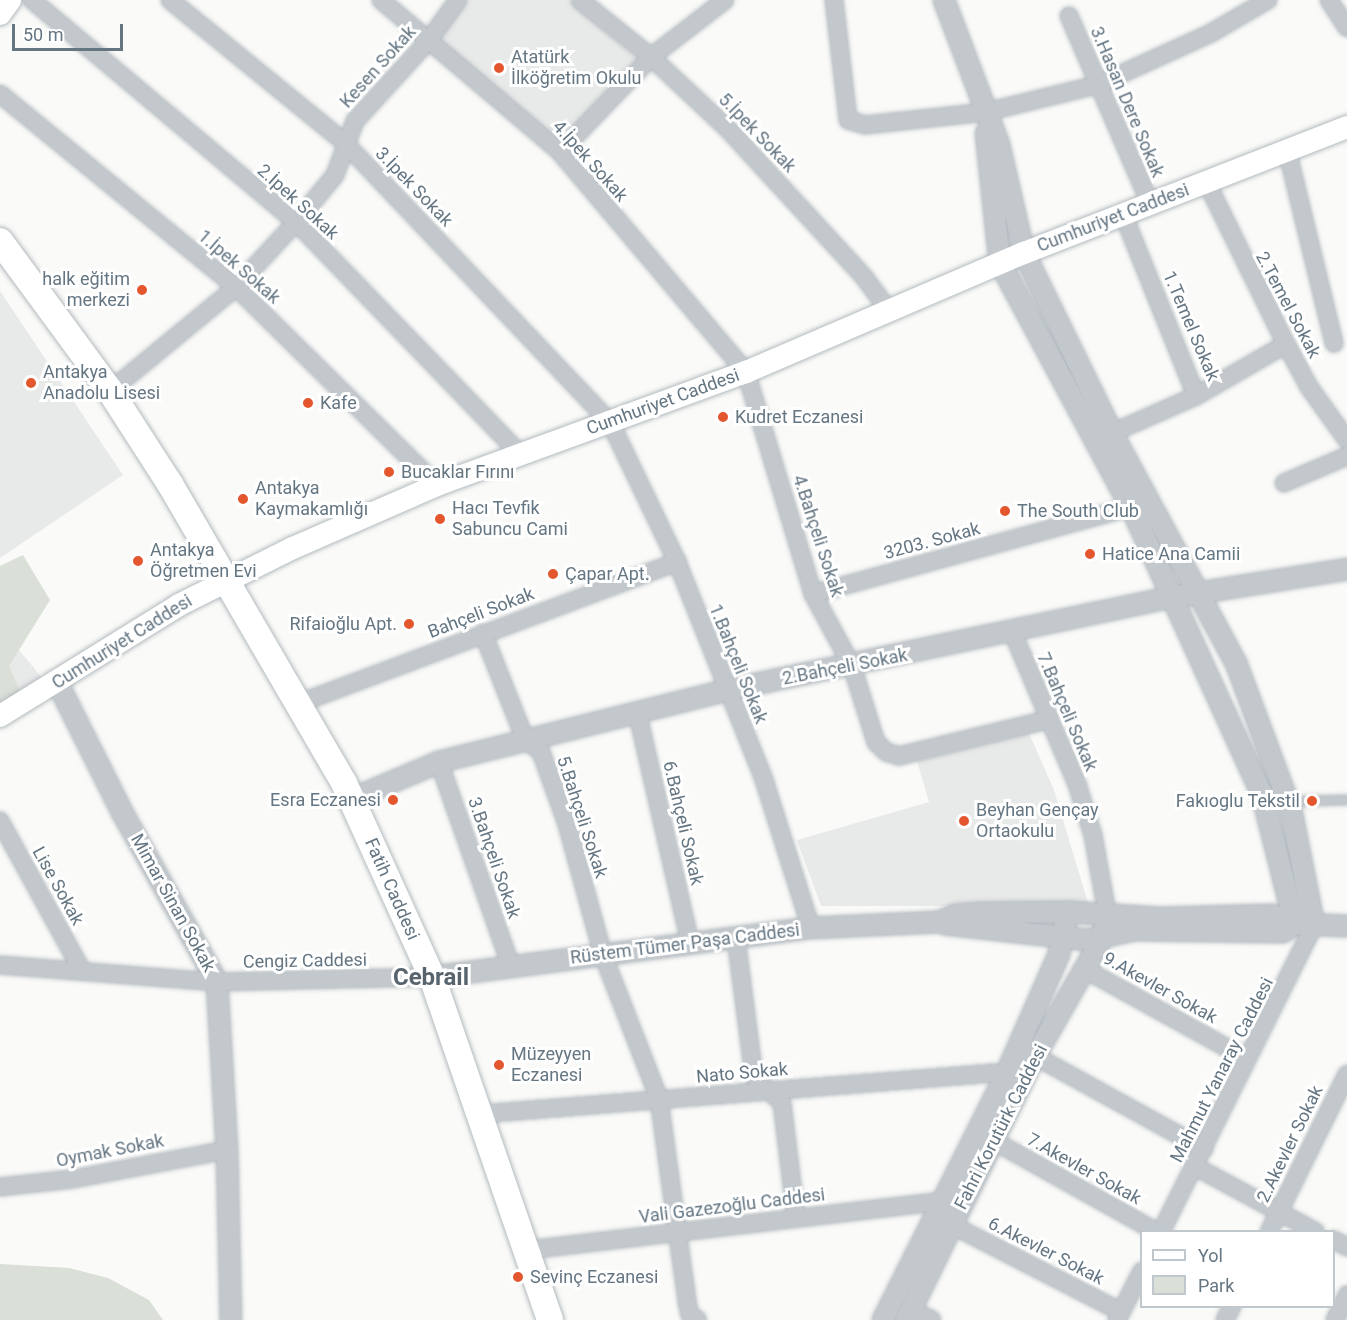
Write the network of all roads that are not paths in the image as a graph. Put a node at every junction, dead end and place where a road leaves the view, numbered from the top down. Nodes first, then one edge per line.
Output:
1 (10, 0) edge
2 (32, 0) edge
3 (170, 0) edge
4 (381, 0) edge
5 (458, 0) edge
6 (580, 0) edge
7 (725, 0) edge
8 (834, 0) edge
9 (944, 0) edge
10 (1269, 0) edge
11 (1329, 0) edge
12 (0, 14) edge
13 (1069, 16) dead end
14 (1347, 28) edge
15 (429, 40) junction
16 (651, 57) junction
17 (1097, 85) junction
18 (0, 94) edge
19 (986, 112) junction
20 (1347, 127) edge
21 (344, 142) junction
22 (1287, 150) junction
23 (560, 153) junction
24 (1206, 181) junction
25 (1150, 203) junction
26 (1123, 214) junction
27 (296, 222) junction
28 (0, 241) edge
29 (1024, 253) junction
30 (1000, 263) junction
31 (236, 287) junction
32 (889, 311) junction
33 (1334, 343) dead end
34 (1286, 344) junction
35 (746, 372) junction
36 (110, 391) junction
37 (1196, 396) junction
38 (610, 422) junction
39 (1112, 433) junction
40 (1347, 440) edge
41 (519, 453) junction
42 (1347, 456) edge
43 (1284, 483) dead end
44 (437, 485) junction
45 (1131, 507) junction
46 (677, 562) junction
47 (1347, 569) edge
48 (224, 580) junction
49 (813, 594) junction
50 (1198, 595) junction
51 (1173, 597) junction
52 (1012, 631) junction
53 (483, 633) junction
54 (852, 666) junction
55 (57, 682) junction
56 (727, 690) junction
57 (300, 704) junction
58 (637, 711) junction
59 (0, 716) edge
60 (1047, 720) junction
61 (525, 739) junction
62 (440, 762) junction
63 (352, 799) junction
64 (1347, 800) edge
65 (1264, 802) junction
66 (1288, 802) junction
67 (0, 821) edge
68 (1072, 912) junction
69 (1107, 913) junction
70 (938, 922) junction
71 (1304, 925) junction
72 (1347, 926) edge
73 (811, 928) junction
74 (1062, 937) junction
75 (1103, 937) junction
76 (736, 938) junction
77 (690, 944) junction
78 (603, 955) junction
79 (0, 965) edge
80 (511, 967) junction
81 (81, 969) junction
82 (1086, 970) junction
83 (432, 977) junction
84 (216, 982) junction
85 (1035, 1056) junction
86 (1247, 1059) junction
87 (1007, 1072) junction
88 (1347, 1074) edge
89 (767, 1090) junction
90 (659, 1099) junction
91 (480, 1114) junction
92 (994, 1141) junction
93 (1203, 1149) junction
94 (227, 1150) junction
95 (1196, 1167) junction
96 (0, 1187) edge
97 (942, 1201) junction
98 (1278, 1212) junction
99 (796, 1217) junction
100 (952, 1225) junction
101 (1152, 1230) edge
102 (1162, 1230) edge
103 (1270, 1230) edge
104 (1312, 1230) edge
105 (677, 1234) junction
106 (527, 1250) junction
107 (1140, 1275) edge
108 (1347, 1295) edge
109 (908, 1315) edge
110 (1119, 1316) edge
111 (231, 1320) edge
112 (550, 1320) edge
113 (698, 1320) edge
114 (883, 1320) edge
115 (932, 1320) edge
116 (1335, 1320) edge

1 - 12 main road
2 - 27 street, 2.İpek Sokak
3 - 21 street, 3.İpek Sokak
4 - 15 street, 4.İpek Sokak
5 - 15 street, Kesen Sokak
6 - 16 street, 5.İpek Sokak
7 - 16 street
8 - 19 street
9 - 19 street
10 - 17 street
11 - 14 street
13 - 17 street, 3.Hasan Dere Sokak
15 - 21 street, Kesen Sokak
15 - 23 street, 4.İpek Sokak
16 - 23 street
16 - 32 street, 5.İpek Sokak
17 - 19 street
17 - 25 street, 3.Hasan Dere Sokak
18 - 31 street, 1.İpek Sokak
19 - 29 street
19 - 30 street
20 - 22 main road, Cumhuriyet Caddesi
21 - 27 street, Kesen Sokak
21 - 38 street, 3.İpek Sokak
22 - 24 main road, Cumhuriyet Caddesi
22 - 33 street
23 - 35 street, 4.İpek Sokak
24 - 25 main road, Cumhuriyet Caddesi
24 - 34 street, 2.Temel Sokak
25 - 26 main road, Cumhuriyet Caddesi
26 - 29 main road, Cumhuriyet Caddesi
26 - 37 street, 1.Temel Sokak
27 - 31 street, Kesen Sokak
27 - 41 street, 2.İpek Sokak
28 - 36 main road, Fatih Caddesi
29 - 30 main road, Cumhuriyet Caddesi
29 - 39 street
30 - 32 main road, Cumhuriyet Caddesi
30 - 45 street
31 - 36 street, Kesen Sokak
31 - 44 street, 1.İpek Sokak
32 - 35 main road, Cumhuriyet Caddesi
34 - 37 street, 1.Temel Sokak
34 - 40 street, 2.Temel Sokak
35 - 38 main road, Cumhuriyet Caddesi
35 - 49 street, 4.Bahçeli Sokak
36 - 48 main road, Fatih Caddesi
37 - 39 street
38 - 41 main road, Cumhuriyet Caddesi
38 - 46 street, 1.Bahçeli Sokak
39 - 50 street
41 - 44 main road, Cumhuriyet Caddesi
42 - 43 street
44 - 48 main road, Cumhuriyet Caddesi
45 - 49 street, 3203. Sokak
45 - 51 street
46 - 53 street, Bahçeli Sokak
46 - 56 street, 1.Bahçeli Sokak
47 - 50 street, 2.Bahçeli Sokak
48 - 55 main road, Cumhuriyet Caddesi
48 - 57 main road, Fatih Caddesi
49 - 54 street, 4.Bahçeli Sokak
50 - 51 street, 2.Bahçeli Sokak
50 - 66 street
51 - 52 street, 2.Bahçeli Sokak
51 - 65 street
52 - 54 street, 2.Bahçeli Sokak
52 - 60 street, 7.Bahçeli Sokak
53 - 57 street, Bahçeli Sokak
53 - 61 street, 5.Bahçeli Sokak
54 - 56 street, 2.Bahçeli Sokak
54 - 60 street, 4.Bahçeli Sokak
55 - 59 main road, Cumhuriyet Caddesi
55 - 84 street, Mimar Sinan Sokak
56 - 58 street, 2.Bahçeli Sokak
56 - 73 street, 1.Bahçeli Sokak
57 - 63 main road, Fatih Caddesi
58 - 61 street, 2.Bahçeli Sokak
58 - 77 street, 6.Bahçeli Sokak
60 - 69 street, 7.Bahçeli Sokak
61 - 62 street, 2.Bahçeli Sokak
61 - 78 street, 5.Bahçeli Sokak
62 - 63 street, 2.Bahçeli Sokak
62 - 80 street, 3.Bahçeli Sokak
63 - 83 main road, Fatih Caddesi
64 - 66 lane
65 - 66 lane
65 - 71 street
66 - 71 street
67 - 81 street, Lise Sokak
68 - 69 street, Rüstem Tümer Paşa Caddesi
68 - 70 street, Rüstem Tümer Paşa Caddesi
68 - 74 street, Fahri Korutürk Caddesi
69 - 71 street, Rüstem Tümer Paşa Caddesi
69 - 75 street, Fahri Korutürk Caddesi
70 - 73 street, Rüstem Tümer Paşa Caddesi
70 - 74 street, Rüstem Tümer Paşa Caddesi
71 - 72 street, Rüstem Tümer Paşa Caddesi
71 - 75 street, Rüstem Tümer Paşa Caddesi
71 - 86 street, Mahmut Yanaray Caddesi
73 - 76 street, Rüstem Tümer Paşa Caddesi
74 - 75 street, Rüstem Tümer Paşa Caddesi
74 - 87 street, Fahri Korutürk Caddesi
75 - 82 street, Fahri Korutürk Caddesi
76 - 77 street, Rüstem Tümer Paşa Caddesi
76 - 89 street
77 - 78 street, Rüstem Tümer Paşa Caddesi
78 - 80 street, Rüstem Tümer Paşa Caddesi
78 - 90 street, 5.Bahçeli Sokak
79 - 81 street, Cengiz Caddesi
80 - 83 street, Rüstem Tümer Paşa Caddesi
81 - 84 street, Cengiz Caddesi
82 - 85 street, Fahri Korutürk Caddesi
82 - 86 street, 9.Akevler Sokak
83 - 84 street, Cengiz Caddesi
83 - 91 main road, Fatih Caddesi
84 - 94 street, Mimar Sinan Sokak
85 - 92 street, Fahri Korutürk Caddesi
85 - 93 street
86 - 93 street, Mahmut Yanaray Caddesi
87 - 89 street, Nato Sokak
87 - 97 street, Fahri Korutürk Caddesi
88 - 98 street, 2.Akevler Sokak
89 - 90 street, Nato Sokak
89 - 99 street
90 - 91 street, Nato Sokak
90 - 105 street, 5.Bahçeli Sokak
91 - 106 main road, Fatih Caddesi
92 - 100 street, Fahri Korutürk Caddesi
92 - 101 street, 7.Akevler Sokak
93 - 95 street, Mahmut Yanaray Caddesi
94 - 96 street, Oymak Sokak
94 - 111 street, Mimar Sinan Sokak
95 - 98 street
95 - 102 street, Mahmut Yanaray Caddesi
97 - 99 street, Vali Gazezoğlu Caddesi
97 - 114 street, Fahri Korutürk Caddesi
98 - 103 street, 2.Akevler Sokak
98 - 104 street
99 - 105 street, Vali Gazezoğlu Caddesi
100 - 109 street, Fahri Korutürk Caddesi
100 - 110 street, 6.Akevler Sokak
105 - 106 street, Vali Gazezoğlu Caddesi
105 - 113 street, 5.Bahçeli Sokak
106 - 112 main road, Fatih Caddesi
107 - 110 street
108 - 116 street
109 - 115 street

